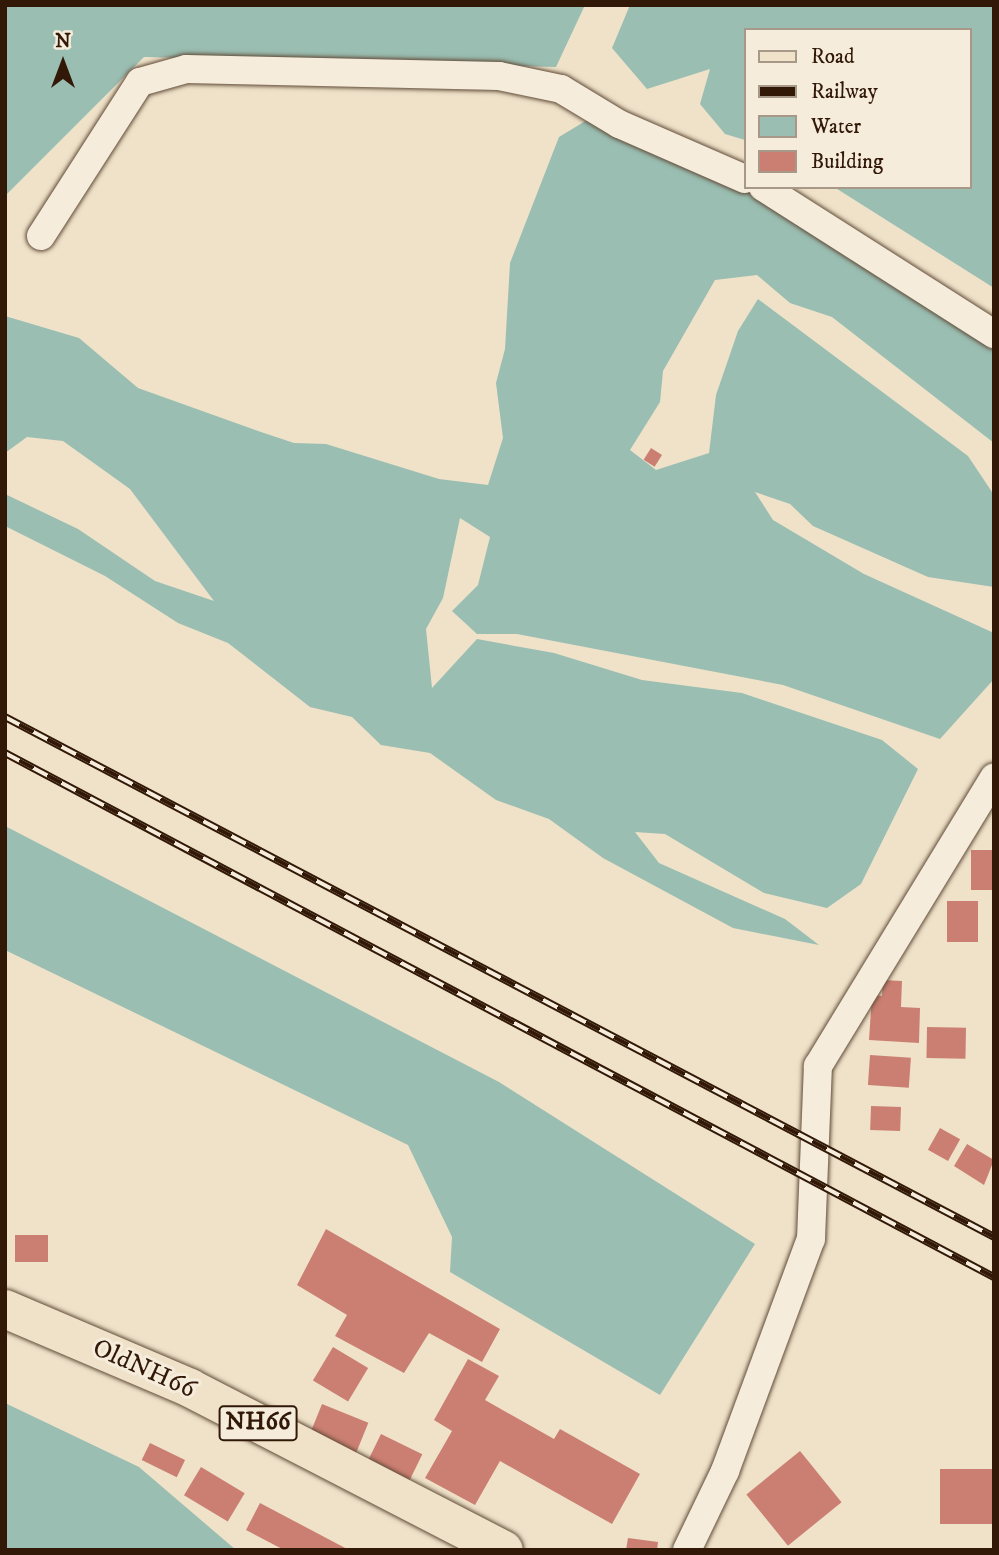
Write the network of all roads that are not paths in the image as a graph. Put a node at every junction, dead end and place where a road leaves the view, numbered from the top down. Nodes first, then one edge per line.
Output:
1 (744, 179) edge
2 (766, 189) edge
3 (40, 236) dead end
4 (994, 334) edge
5 (994, 778) edge
6 (5, 1310) edge
7 (422, 1507) junction
8 (460, 1550) edge
9 (504, 1550) edge
10 (687, 1550) edge

1 - 3 street
2 - 4 street
5 - 10 street
6 - 7 main road, OldNH66 / NH66
7 - 8 street
7 - 9 main road, OldNH66 / NH66

